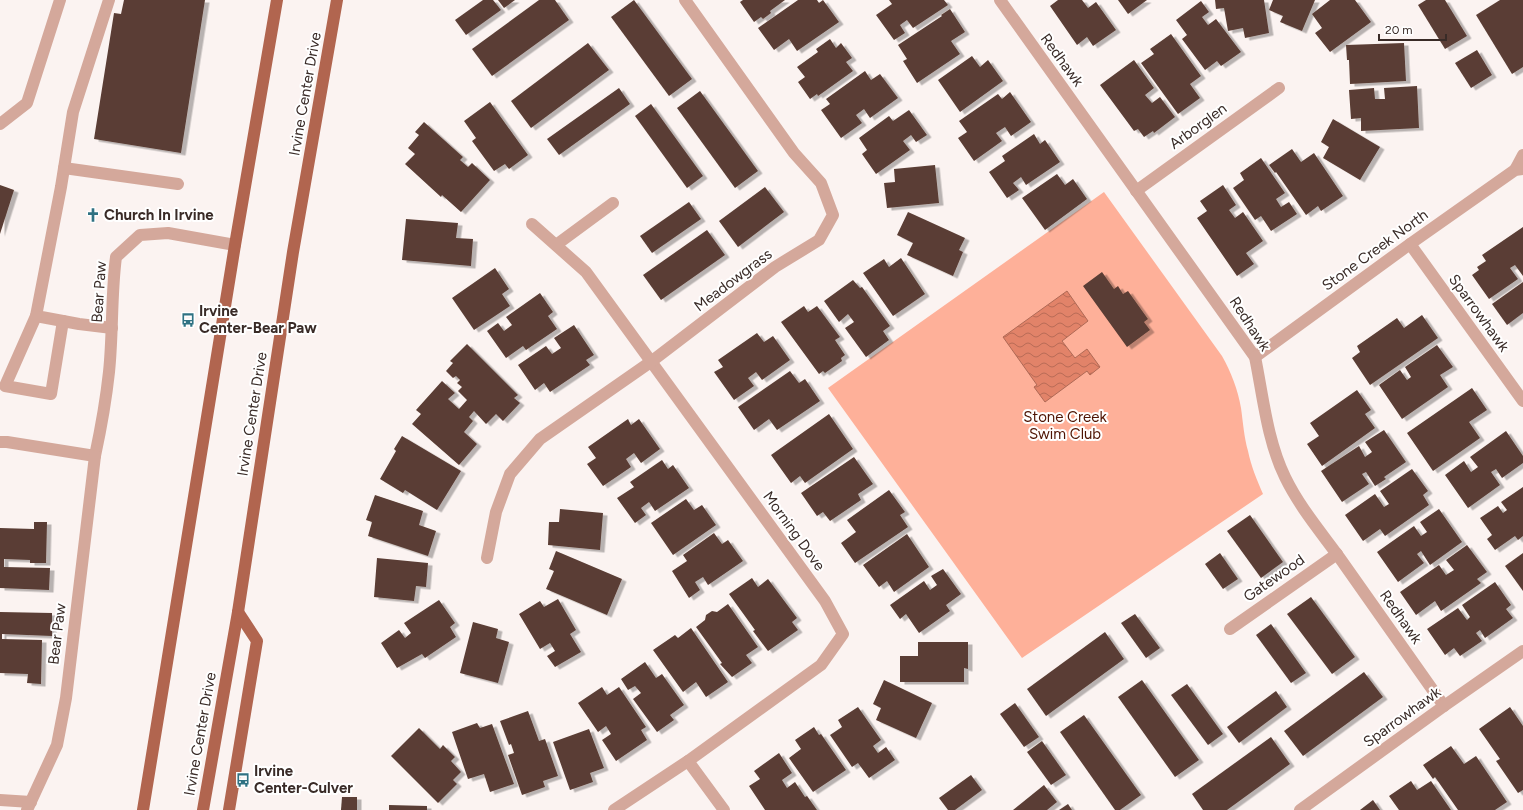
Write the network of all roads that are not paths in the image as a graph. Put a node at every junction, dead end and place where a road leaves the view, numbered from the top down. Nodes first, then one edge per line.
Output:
1 (60, 0) edge
2 (109, 0) edge
3 (277, 0) edge
4 (337, 0) edge
5 (685, 0) edge
6 (1000, 0) edge
7 (1279, 88) dead end
8 (0, 124) edge
9 (1523, 155) edge
10 (64, 168) junction
11 (1519, 170) edge
12 (178, 184) dead end
13 (1136, 191) junction
14 (613, 203) dead end
15 (532, 224) dead end
16 (1410, 244) junction
17 (235, 245) junction
18 (556, 245) junction
19 (36, 316) junction
20 (63, 321) junction
21 (112, 328) junction
22 (1255, 357) junction
23 (652, 361) junction
24 (1523, 401) edge
25 (0, 442) edge
26 (95, 456) junction
27 (1336, 554) junction
28 (487, 558) dead end
29 (238, 612) junction
30 (1230, 629) dead end
31 (1523, 651) edge
32 (1444, 706) junction
33 (688, 760) junction
34 (0, 800) edge
35 (29, 806) edge
36 (143, 810) edge
37 (203, 810) edge
38 (229, 810) edge
39 (614, 810) edge
40 (724, 810) edge
41 (1300, 810) edge

1 - 8 street
2 - 10 street
3 - 17 main road
4 - 29 main road, Irvine Center Drive
5 - 23 street, Meadowgrass
6 - 13 street, Redhawk
7 - 13 street, Arborglen
9 - 11 street, Stone Creek North
10 - 12 street
10 - 19 street
11 - 16 street, Stone Creek North
13 - 22 street, Redhawk
14 - 18 street
15 - 18 street, Morning Dove
16 - 22 street, Stone Creek North
16 - 24 street, Sparrowhawk
17 - 21 street, Bear Paw
17 - 36 main road
18 - 23 street, Morning Dove
19 - 20 street
19 - 20 street
20 - 21 street
21 - 26 street, Bear Paw
22 - 27 street, Redhawk
23 - 28 street, Meadowgrass
23 - 33 street, Morning Dove
25 - 26 street
26 - 35 street, Bear Paw
27 - 30 street, Gatewood
27 - 32 street, Redhawk
29 - 37 main road, Irvine Center Drive
29 - 38 main road
31 - 32 street, Sparrowhawk
32 - 41 street, Sparrowhawk
33 - 39 street, Morning Dove
33 - 40 street
34 - 35 street

